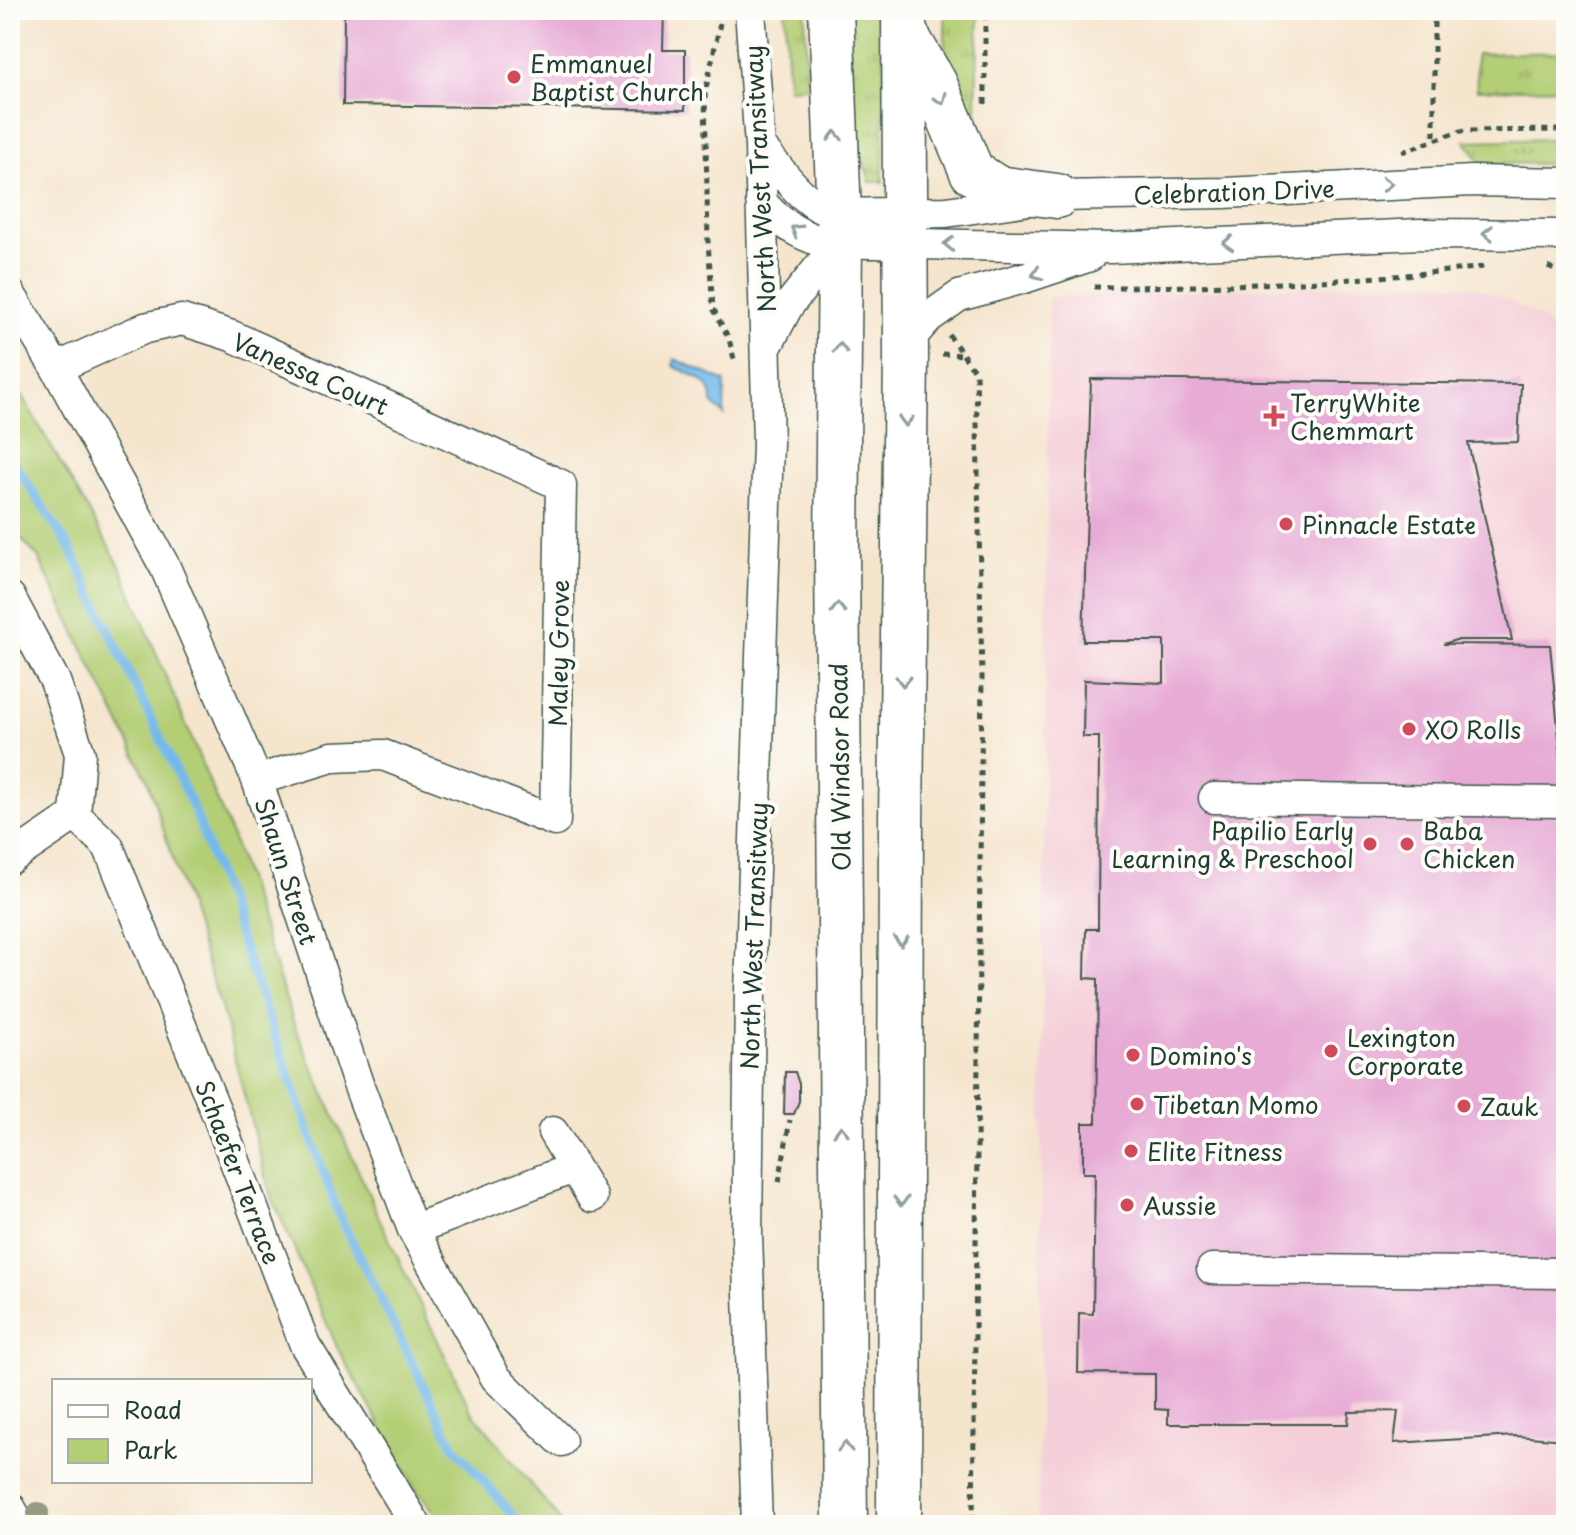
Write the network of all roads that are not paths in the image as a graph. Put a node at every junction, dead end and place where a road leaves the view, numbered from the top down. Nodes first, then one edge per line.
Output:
1 (750, 10) edge
2 (831, 10) edge
3 (904, 20) edge
4 (760, 146) junction
5 (1566, 183) edge
6 (1057, 196) junction
7 (761, 201) junction
8 (838, 228) junction
9 (904, 228) junction
10 (1566, 235) edge
11 (1111, 248) junction
12 (10, 294) edge
13 (925, 336) junction
14 (767, 348) junction
15 (56, 368) junction
16 (561, 485) joint
17 (10, 597) edge
18 (257, 780) junction
19 (1214, 798) dead end
20 (1566, 802) edge
21 (75, 815) junction
22 (10, 859) edge
23 (553, 1132) dead end
24 (573, 1168) junction
25 (592, 1197) dead end
26 (413, 1230) junction
27 (1212, 1269) dead end
28 (1566, 1273) edge
29 (561, 1441) dead end
30 (416, 1525) edge
31 (757, 1525) edge
32 (845, 1525) edge
33 (899, 1525) edge

1 - 4 street, North West Transitway
8 -> 2 highway, Old Windsor Road
3 -> 6 highway
3 - 9 highway
4 - 7 street, North West Transitway
4 - 8 street
6 -> 5 street, Celebration Drive
6 - 9 street, Celebration Drive
8 -> 7 street
7 - 14 street, North West Transitway
8 - 9 street
8 - 14 street, North West Transitway
32 -> 8 highway, Old Windsor Road
11 -> 9 street, Celebration Drive
9 - 13 highway
10 -> 11 street, Celebration Drive
11 -> 13 street
12 - 15 street, Shaun Street
13 -> 33 highway
14 - 31 street, North West Transitway
15 - 16 street, Vanessa Court
15 - 18 street, Shaun Street
16 - 18 street, Maley Grove
17 - 21 street
18 - 26 street, Shaun Street
19 - 20 street
21 - 22 street
21 - 30 street, Schaefer Terrace
23 - 24 street
24 - 25 street
24 - 26 street
26 - 29 street, Shaun Street
27 - 28 street

